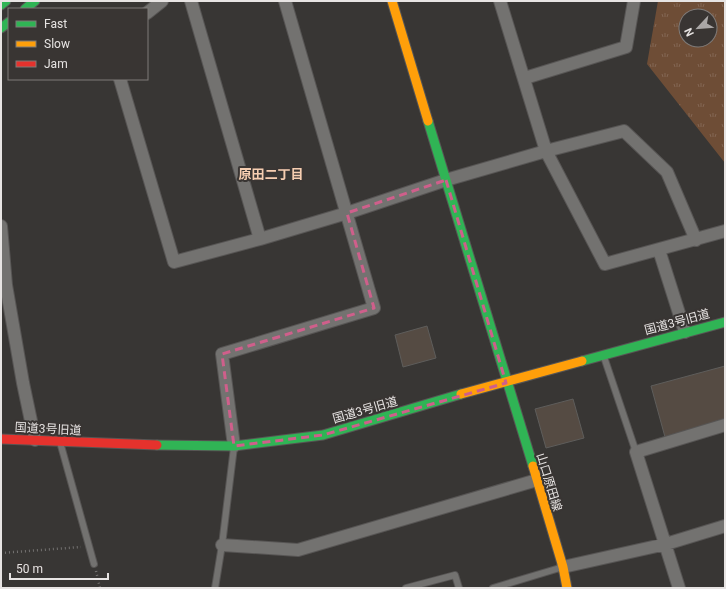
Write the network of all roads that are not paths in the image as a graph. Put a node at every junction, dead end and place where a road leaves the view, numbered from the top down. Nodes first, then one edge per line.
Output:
1 (6, 1) edge
2 (35, 1) edge
3 (162, 1) edge
4 (191, 1) edge
5 (285, 1) edge
6 (392, 1) edge
7 (500, 1) edge
8 (634, 1) edge
9 (1, 5) edge
10 (26, 8) edge
11 (148, 12) edge
12 (525, 78) junction
13 (120, 80) edge
14 (546, 152) junction
15 (446, 180) junction
16 (347, 213) junction
17 (1, 226) edge
18 (725, 231) edge
19 (260, 239) junction
20 (696, 240) junction
21 (659, 250) junction
22 (4, 285) edge
23 (725, 322) edge
24 (685, 332) junction
25 (603, 354) junction
26 (506, 383) junction
27 (725, 426) edge
28 (1, 439) edge
29 (35, 440) junction
30 (60, 442) junction
31 (234, 446) junction
32 (636, 452) junction
33 (537, 480) junction
34 (725, 526) edge
35 (666, 544) junction
36 (222, 545) junction
37 (94, 564) road end
38 (563, 567) junction
39 (215, 588) edge
40 (406, 588) edge
41 (459, 588) edge
42 (493, 588) edge
43 (568, 588) edge
44 (679, 588) edge

1 - 9 main road
2 - 10 main road
3 - 11 street
4 - 19 street
5 - 16 street
6 - 15 main road, 山口原田線
7 - 12 street
8 - 12 street
12 - 14 street
13 - 19 street
14 - 15 street
14 - 20 street
14 - 21 street
15 - 16 street
15 - 26 main road, 山口原田線
16 - 19 street
16 - 31 street
17 - 22 street
18 - 20 street
20 - 21 street
21 - 24 street
22 - 29 street
23 - 24 main road, 国道3号旧道
24 - 25 main road, 国道3号旧道
25 - 26 main road, 国道3号旧道
25 - 32 lane
26 - 31 main road, 国道3号旧道
26 - 33 main road, 山口原田線
27 - 32 street
28 - 29 main road, 国道3号旧道
29 - 30 main road, 国道3号旧道
30 - 31 main road, 国道3号旧道
30 - 37 lane
31 - 36 lane
32 - 35 street
33 - 36 street
33 - 38 main road, 山口原田線
34 - 35 street
35 - 38 street
35 - 44 street
36 - 39 lane
38 - 42 lane
38 - 43 main road, 山口原田線
40 - 41 lane

